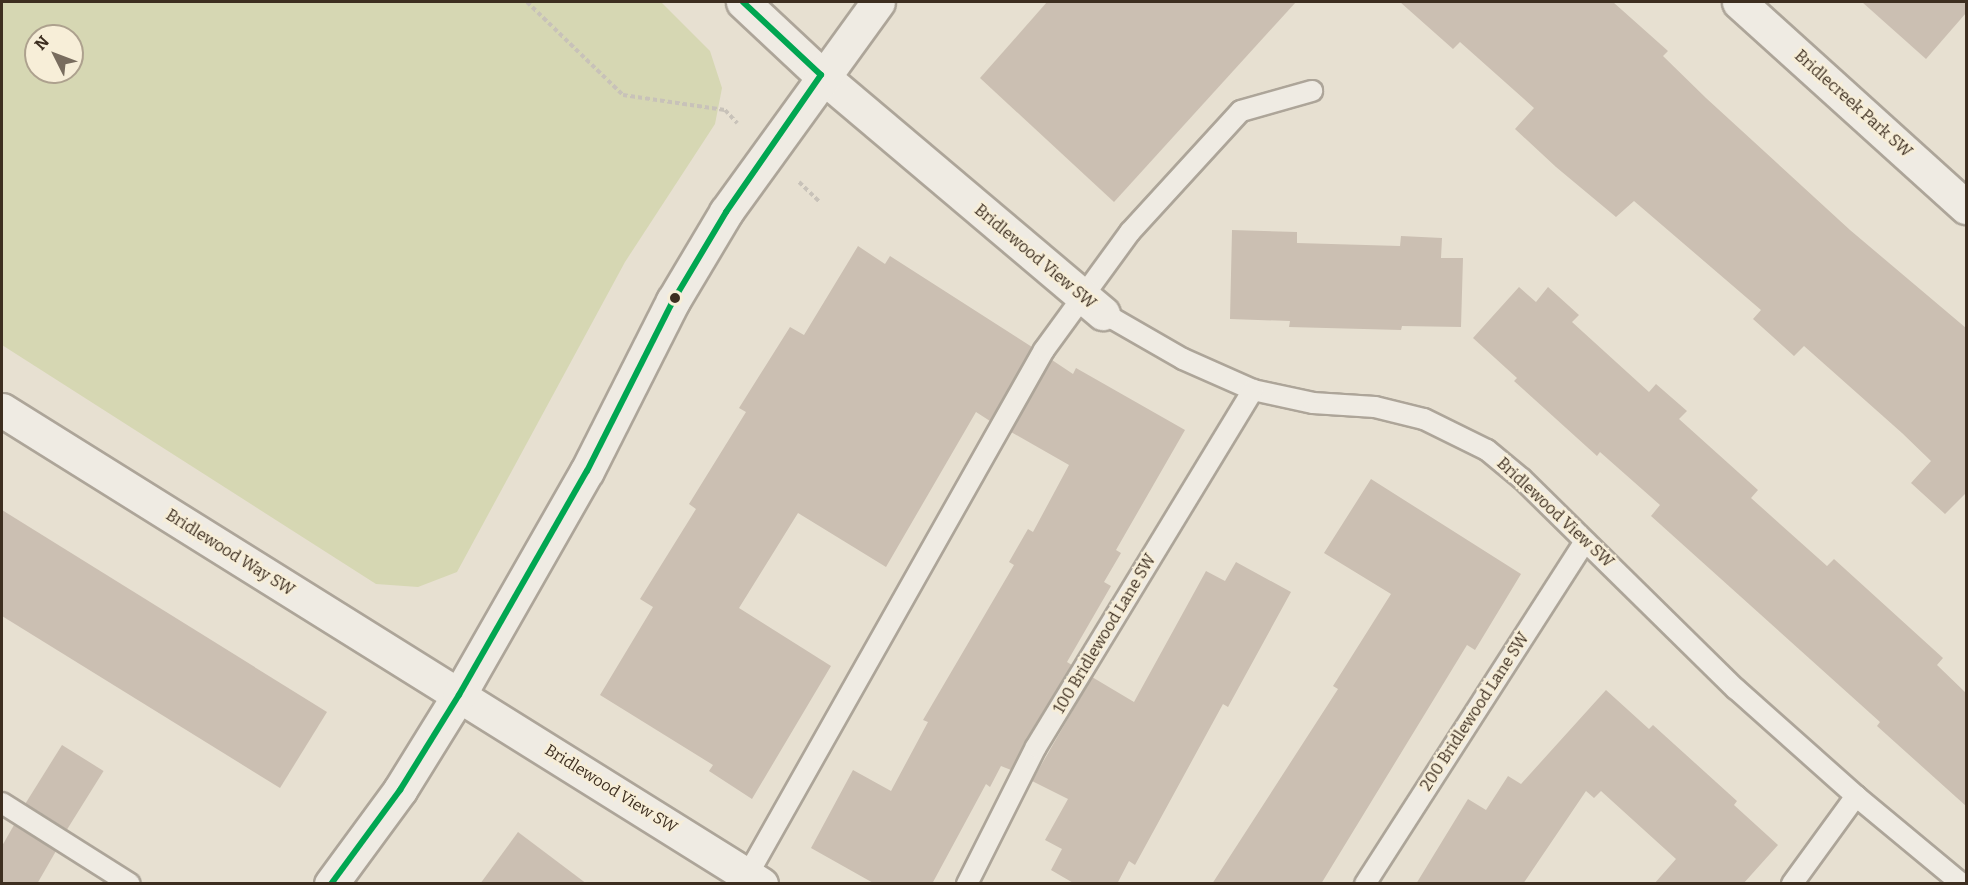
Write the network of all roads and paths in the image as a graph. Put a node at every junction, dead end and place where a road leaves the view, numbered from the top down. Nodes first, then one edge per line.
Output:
1 (527, 2) edge
2 (742, 2) edge
3 (878, 2) edge
4 (1739, 2) edge
5 (821, 75) junction
6 (1312, 91) dead end
7 (766, 152) junction
8 (820, 202) dead end
9 (1966, 207) edge
10 (1092, 306) junction
11 (1253, 390) junction
12 (2, 410) edge
13 (1585, 541) junction
14 (459, 695) junction
15 (1856, 796) junction
16 (2, 803) edge
17 (751, 881) edge
18 (130, 884) edge
19 (331, 884) edge
20 (967, 884) edge
21 (1365, 884) edge
22 (1792, 884) edge
23 (1962, 884) edge

1 - 7 path
2 - 5 street, Bridlewood View SW
3 - 5 street
4 - 9 street, Bridlecreek Park SW
5 - 7 street
5 - 10 street, Bridlewood View SW
6 - 10 lane
7 - 8 path
7 - 14 street
10 - 11 lane, Bridlewood View SW
10 - 17 lane
11 - 13 lane, Bridlewood View SW
11 - 20 lane, 100 Bridlewood Lane SW
12 - 14 street, Bridlewood Way SW
13 - 15 lane, Bridlewood View SW
13 - 21 lane, 200 Bridlewood Lane SW
14 - 17 street, Bridlewood View SW
14 - 19 street
15 - 22 lane
15 - 23 lane, Bridlewood View SW
16 - 18 lane

